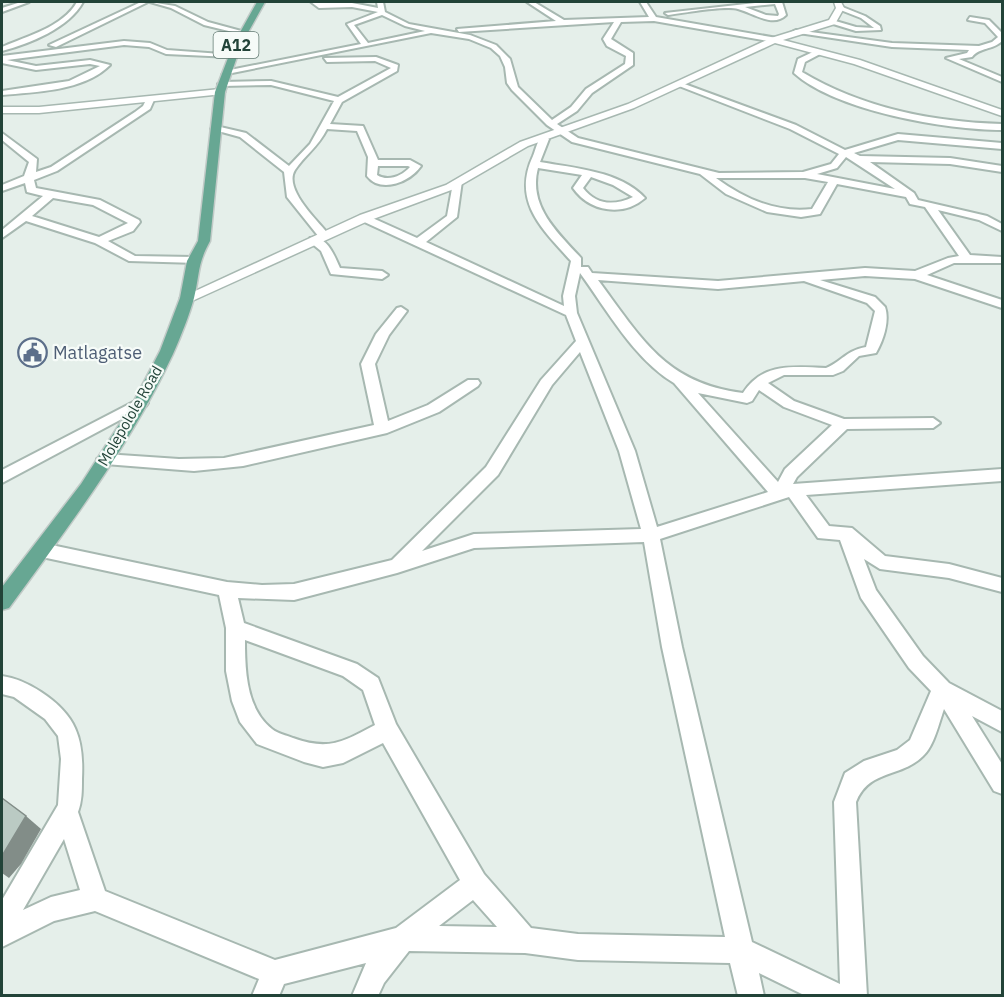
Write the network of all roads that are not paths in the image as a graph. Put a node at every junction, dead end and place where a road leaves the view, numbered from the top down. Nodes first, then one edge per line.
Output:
1 (80, 2) edge
2 (145, 2) edge
3 (153, 2) edge
4 (181, 2) edge
5 (261, 2) edge
6 (314, 2) edge
7 (380, 2) edge
8 (530, 2) edge
9 (633, 2) edge
10 (778, 2) edge
11 (23, 3) edge
12 (644, 4) edge
13 (839, 5) edge
14 (738, 6) junction
15 (2, 7) edge
16 (173, 7) junction
17 (381, 11) junction
18 (668, 13) junction
19 (654, 19) junction
20 (970, 19) dead end
21 (618, 21) junction
22 (563, 22) junction
23 (832, 22) junction
24 (711, 28) junction
25 (444, 31) junction
26 (241, 32) junction
27 (796, 33) junction
28 (1002, 36) edge
29 (774, 40) junction
30 (365, 44) junction
31 (982, 48) junction
32 (2, 49) edge
33 (32, 53) junction
34 (818, 53) junction
35 (231, 55) junction
36 (2, 60) edge
37 (296, 60) junction
38 (225, 73) junction
39 (1002, 80) edge
40 (682, 84) junction
41 (221, 88) junction
42 (2, 93) edge
43 (150, 100) junction
44 (339, 100) junction
45 (3, 112) edge
46 (1002, 113) edge
47 (324, 126) junction
48 (1002, 128) edge
49 (216, 129) junction
50 (552, 131) junction
51 (2, 136) edge
52 (1002, 146) edge
53 (845, 153) junction
54 (859, 159) junction
55 (376, 163) dead end
56 (533, 164) junction
57 (1002, 169) edge
58 (289, 171) junction
59 (702, 173) junction
60 (588, 174) junction
61 (805, 175) junction
62 (30, 178) junction
63 (833, 182) junction
64 (458, 183) junction
65 (2, 188) edge
66 (51, 195) junction
67 (910, 195) junction
68 (929, 205) junction
69 (23, 216) junction
70 (364, 218) junction
71 (1002, 228) edge
72 (2, 235) edge
73 (319, 238) junction
74 (99, 241) junction
75 (419, 242) junction
76 (967, 259) junction
77 (577, 260) junction
78 (1002, 260) edge
79 (193, 261) junction
80 (382, 275) dead end
81 (916, 275) junction
82 (589, 276) junction
83 (801, 277) junction
84 (188, 298) junction
85 (1002, 304) edge
86 (400, 311) dead end
87 (571, 313) junction
88 (583, 340) junction
89 (676, 378) junction
90 (757, 382) junction
91 (473, 383) dead end
92 (141, 403) junction
93 (933, 423) dead end
94 (843, 424) junction
95 (382, 429) junction
96 (105, 459) junction
97 (1002, 475) edge
98 (2, 477) edge
99 (786, 492) junction
100 (846, 533) junction
101 (651, 535) junction
102 (42, 550) junction
103 (397, 566) junction
104 (1002, 585) edge
105 (226, 589) junction
106 (2, 602) edge
107 (236, 628) junction
108 (2, 686) edge
109 (942, 689) junction
110 (1002, 722) edge
111 (387, 729) junction
112 (1002, 783) edge
113 (67, 812) junction
114 (475, 883) junction
115 (95, 899) junction
116 (2, 923) edge
117 (2, 935) edge
118 (403, 938) junction
119 (525, 940) junction
120 (740, 950) junction
121 (270, 984) edge
122 (365, 996) edge
123 (750, 996) edge
124 (836, 996) edge
125 (854, 996) edge

1 - 32 street
2 - 33 street
3 - 16 street
4 - 16 street
5 - 26 main road, Molepolole Road / A12
6 - 17 street
7 - 17 street
8 - 22 street
9 - 12 street
10 - 14 street
10 - 14 street
11 - 15 street
12 - 18 street
12 - 19 street
13 - 23 street
13 - 23 street
14 - 18 street
16 - 26 street
17 - 25 street
17 - 30 street
18 - 24 street
19 - 21 street
19 - 24 street
20 - 28 street
21 - 22 street
21 - 50 street
22 - 25 street
23 - 27 street
24 - 29 street
25 - 30 street
25 - 50 street
26 - 35 main road, Molepolole Road / A12
27 - 29 street
27 - 31 street
28 - 31 street
29 - 34 street
29 - 40 street
30 - 37 street
31 - 39 street
33 - 35 street
33 - 36 street
34 - 46 street
34 - 48 street
35 - 38 main road, Molepolole Road / A12
36 - 42 street
37 - 38 street
37 - 44 street
38 - 41 main road, Molepolole Road / A12
40 - 50 street
40 - 53 street
41 - 43 street
41 - 44 street
41 - 49 main road, Molepolole Road / A12
43 - 45 street
43 - 62 street
44 - 47 street
47 - 55 street
47 - 58 street
49 - 58 street
49 - 79 main road, Molepolole Road / A12
50 - 56 street
50 - 59 street
50 - 64 street
51 - 62 street
52 - 53 street
53 - 54 street
53 - 61 street
54 - 57 street
54 - 67 street
56 - 60 street
56 - 77 street
58 - 73 street
59 - 61 street
59 - 63 street
60 - 60 street
61 - 63 street
62 - 65 street
62 - 66 street
63 - 67 street
64 - 70 street
64 - 75 street
66 - 69 street
66 - 74 street
67 - 68 street
68 - 71 street
68 - 76 street
69 - 72 street
69 - 74 street
70 - 73 street
70 - 75 street
73 - 80 street
73 - 84 street
74 - 79 street
75 - 87 street
76 - 78 street
76 - 81 street
77 - 82 street
77 - 87 street
79 - 84 main road, Molepolole Road / A12
81 - 83 street
81 - 85 street
82 - 83 street
82 - 89 street
83 - 90 street
84 - 92 main road, Molepolole Road / A12
86 - 95 street
87 - 88 street
88 - 101 street
88 - 103 street
89 - 90 street
89 - 99 street
90 - 94 street
91 - 95 street
92 - 96 main road, Molepolole Road / A12
92 - 98 street
93 - 94 street
94 - 99 street
95 - 96 street
96 - 102 main road, Molepolole Road / A12
97 - 99 street
99 - 100 street
99 - 101 street
100 - 104 street
100 - 109 street
101 - 103 street
101 - 120 street
102 - 105 street
102 - 106 main road, Molepolole Road / A12
103 - 105 street
105 - 107 street
107 - 111 street
107 - 111 street
108 - 113 street
109 - 110 street
109 - 112 street
109 - 125 street
111 - 114 street
113 - 115 street
113 - 116 street
114 - 118 street
114 - 119 street
115 - 117 street
115 - 121 street
118 - 119 street
118 - 121 street
118 - 122 street
119 - 120 street
120 - 123 street
120 - 124 street

